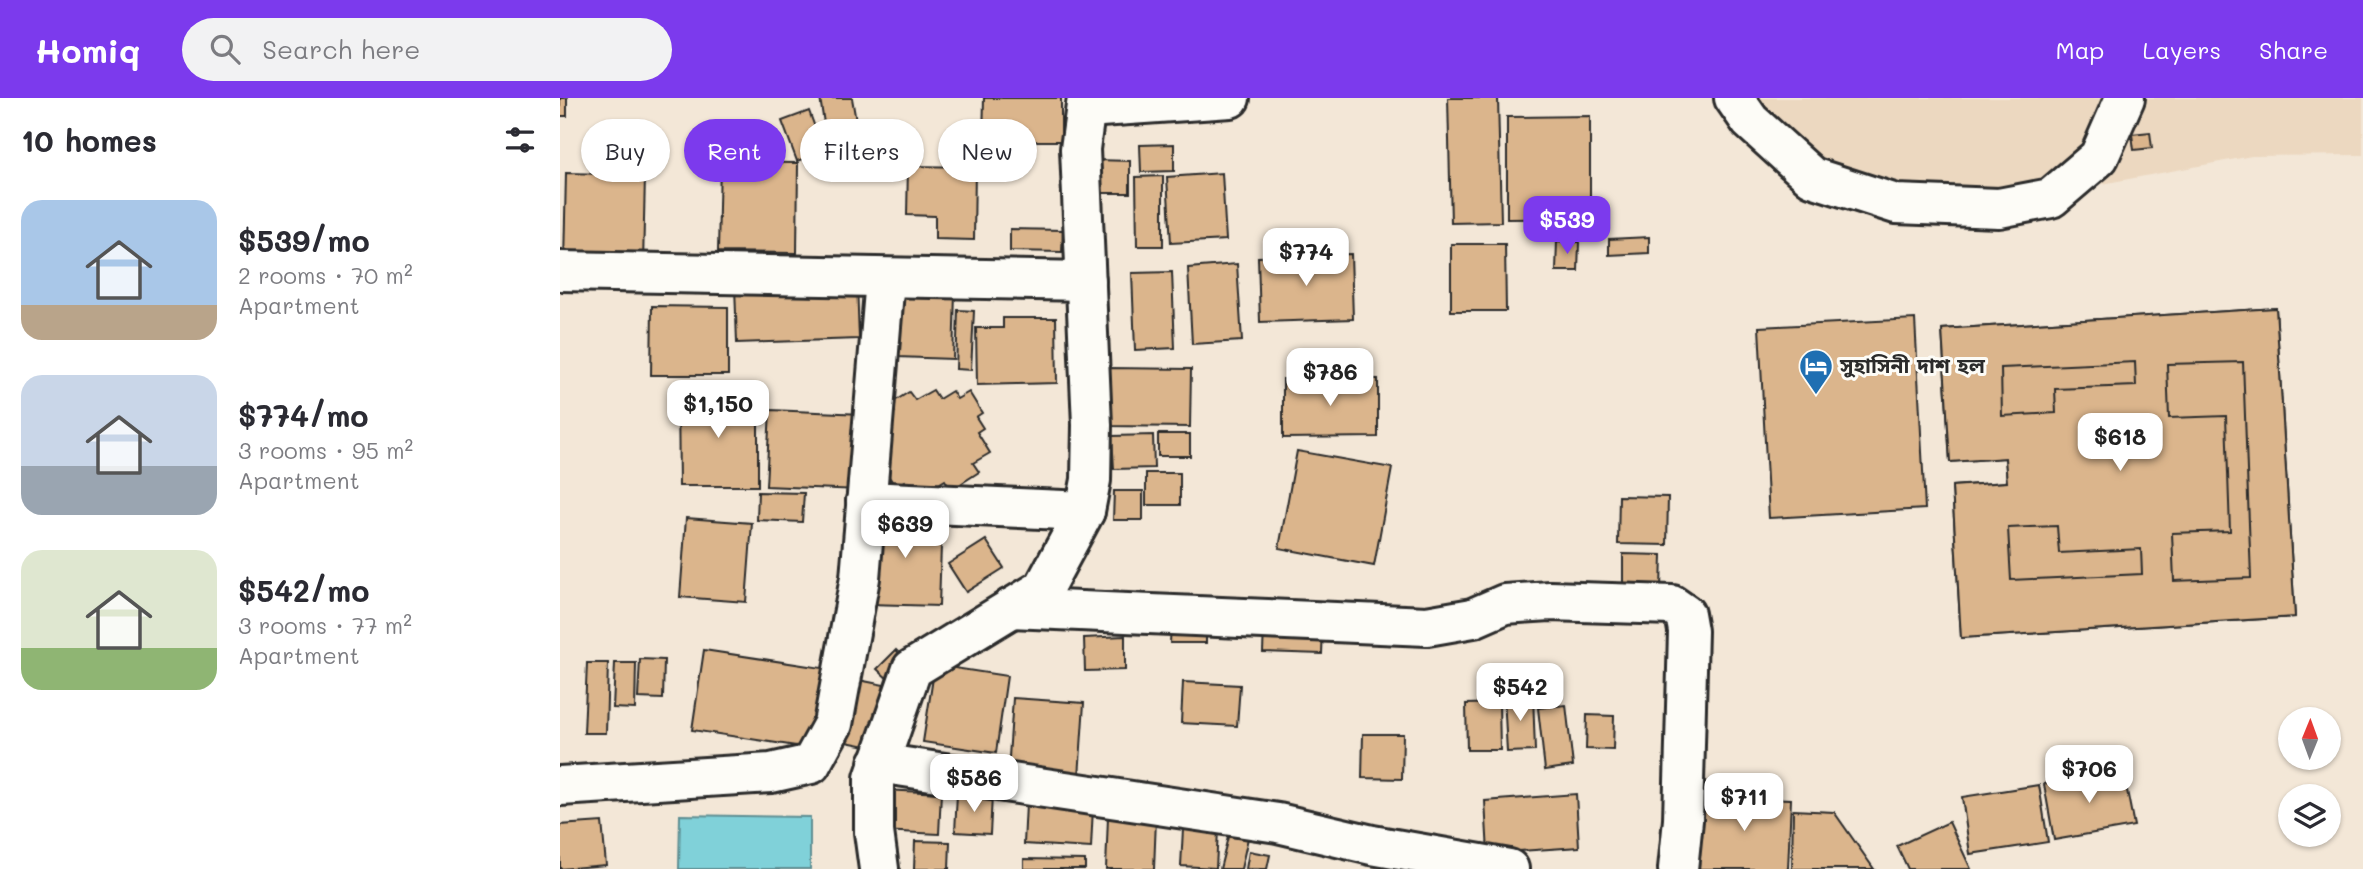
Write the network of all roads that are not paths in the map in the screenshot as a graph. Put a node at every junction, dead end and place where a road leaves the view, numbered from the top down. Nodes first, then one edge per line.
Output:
1 (1230, 98) edge
2 (1734, 98) edge
3 (2125, 98) edge
4 (1086, 103) edge
5 (560, 271) edge
6 (885, 279) junction
7 (1086, 281) junction
8 (866, 500) junction
9 (1085, 510) junction
10 (1011, 608) junction
11 (878, 763) junction
12 (560, 786) edge
13 (879, 869) edge
14 (1509, 869) edge
15 (1678, 869) edge

1 - 4 street
2 - 3 street
4 - 7 street
5 - 6 street
6 - 7 street
6 - 8 street
7 - 9 street
8 - 9 street
8 - 12 street
9 - 10 street
10 - 11 street
10 - 15 street
11 - 13 street
11 - 14 street

